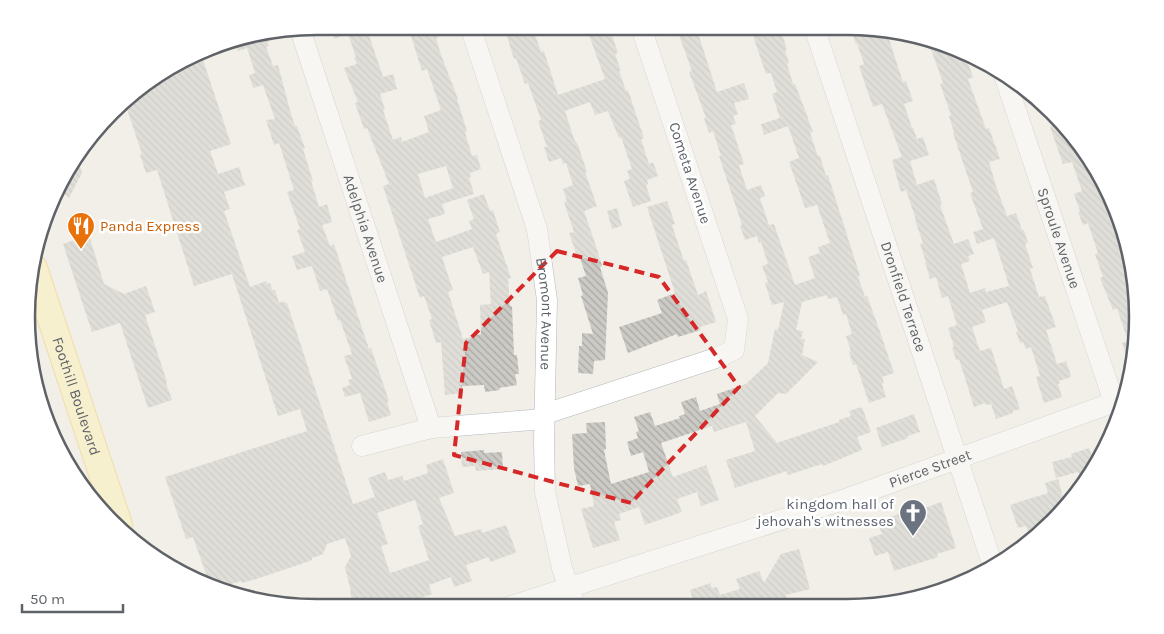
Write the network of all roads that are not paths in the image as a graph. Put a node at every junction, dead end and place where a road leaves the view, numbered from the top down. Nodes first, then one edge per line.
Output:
1 (473, 35) edge
2 (644, 35) edge
3 (817, 35) edge
4 (302, 36) edge
5 (1008, 85) edge
6 (37, 278) edge
7 (1116, 399) edge
8 (1116, 401) edge
9 (544, 416) junction
10 (432, 428) junction
11 (362, 446) dead end
12 (958, 457) junction
13 (114, 512) edge
14 (991, 559) edge
15 (572, 597) edge
16 (558, 599) edge

1 - 9 street, Bromont Avenue
2 - 9 street, Cometa Avenue
3 - 12 street, Dronfield Terrace
4 - 10 street, Adelphia Avenue
5 - 7 street, Sproule Avenue
6 - 13 main road, Foothill Boulevard
8 - 12 street, Pierce Street
9 - 10 street
9 - 15 street, Bromont Avenue
10 - 11 street
12 - 14 street, Dronfield Terrace
12 - 15 street, Pierce Street
15 - 16 street, Pierce Street

